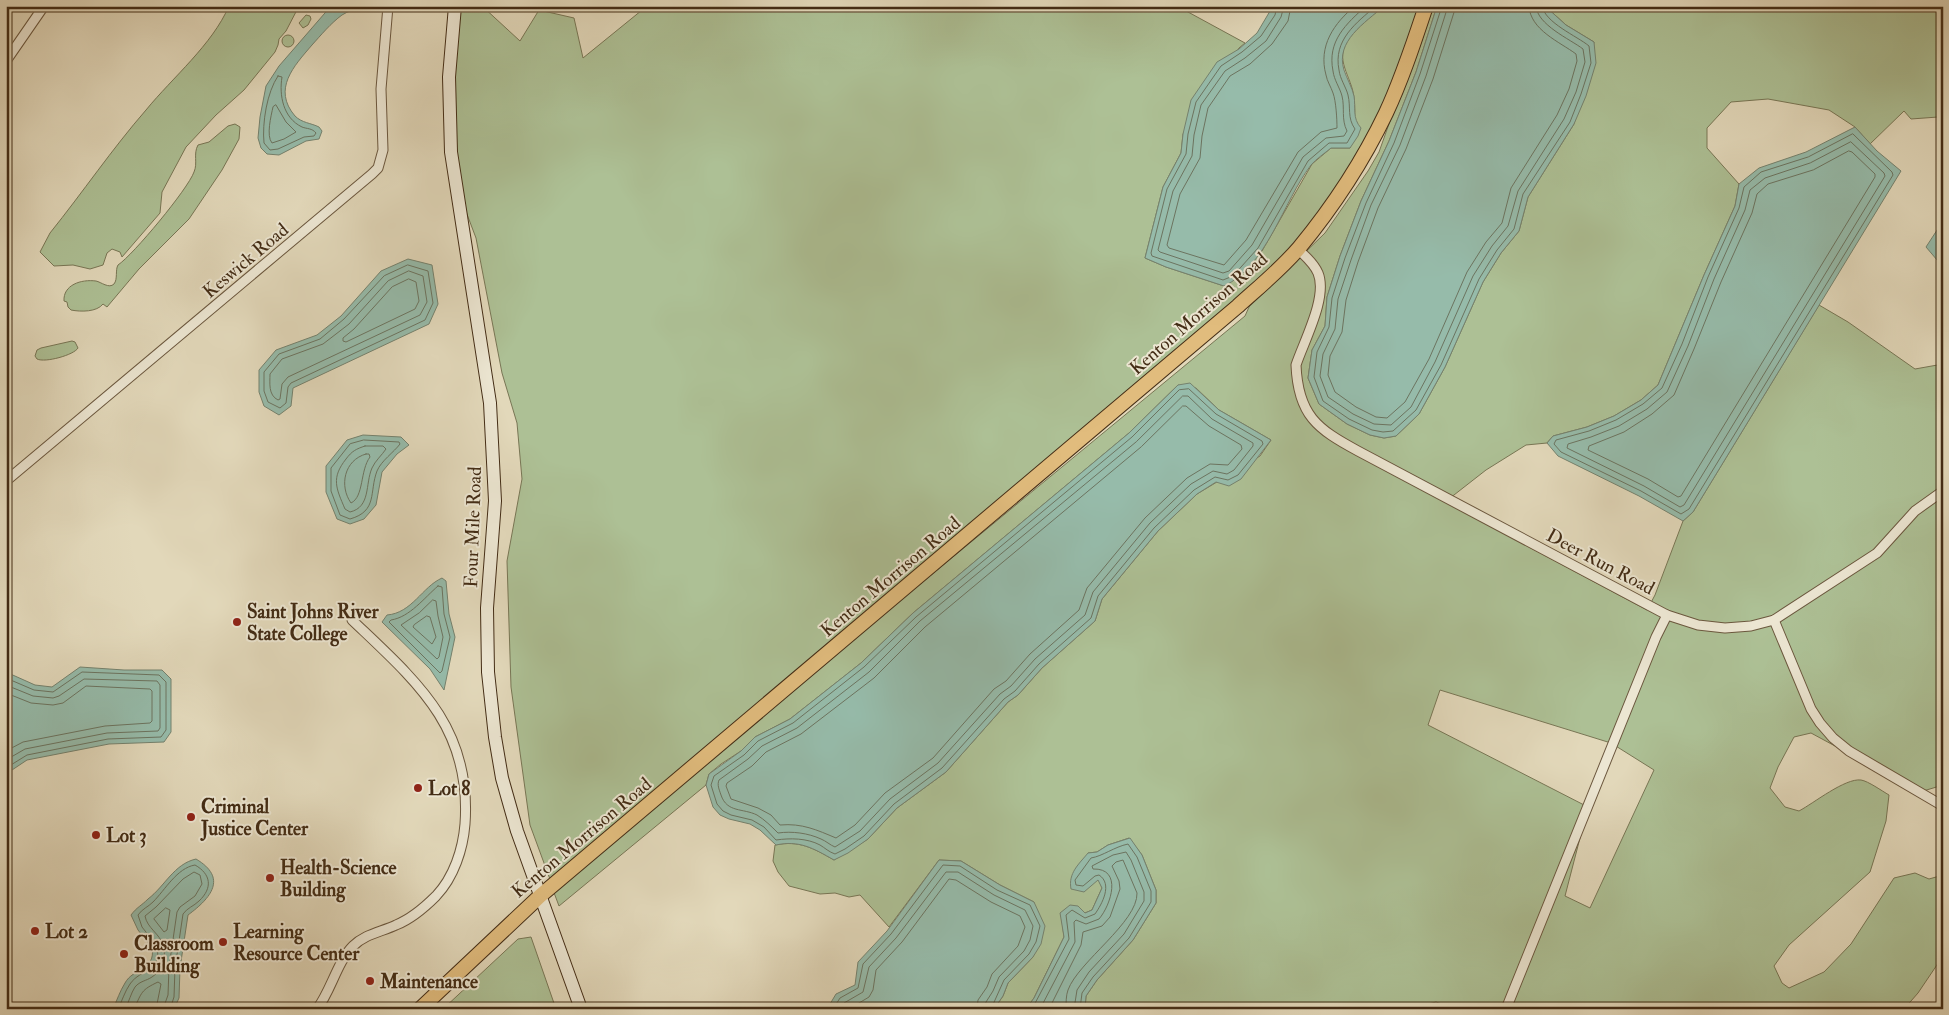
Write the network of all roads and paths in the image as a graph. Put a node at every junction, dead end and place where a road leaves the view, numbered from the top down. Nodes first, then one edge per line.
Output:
1 (44, 6) edge
2 (388, 6) edge
3 (455, 6) edge
4 (1426, 6) edge
5 (6, 61) edge
6 (1298, 248) junction
7 (6, 481) edge
8 (1943, 491) edge
9 (1667, 615) junction
10 (352, 620) dead end
11 (1774, 620) junction
12 (1943, 806) edge
13 (540, 896) junction
14 (317, 1009) edge
15 (420, 1009) edge
16 (581, 1009) edge
17 (1506, 1009) edge

1 - 5 street
2 - 7 street, Keswick Road
3 - 13 main road, Four Mile Road
4 - 6 main road, Kenton Morrison Road
6 - 9 street, Deer Run Road
6 - 13 main road, Kenton Morrison Road
8 - 11 street
9 - 11 street
9 - 17 street, Deer Run Road
10 - 14 street
11 - 12 street
13 - 15 main road, Kenton Morrison Road
13 - 16 main road, Four Mile Road

